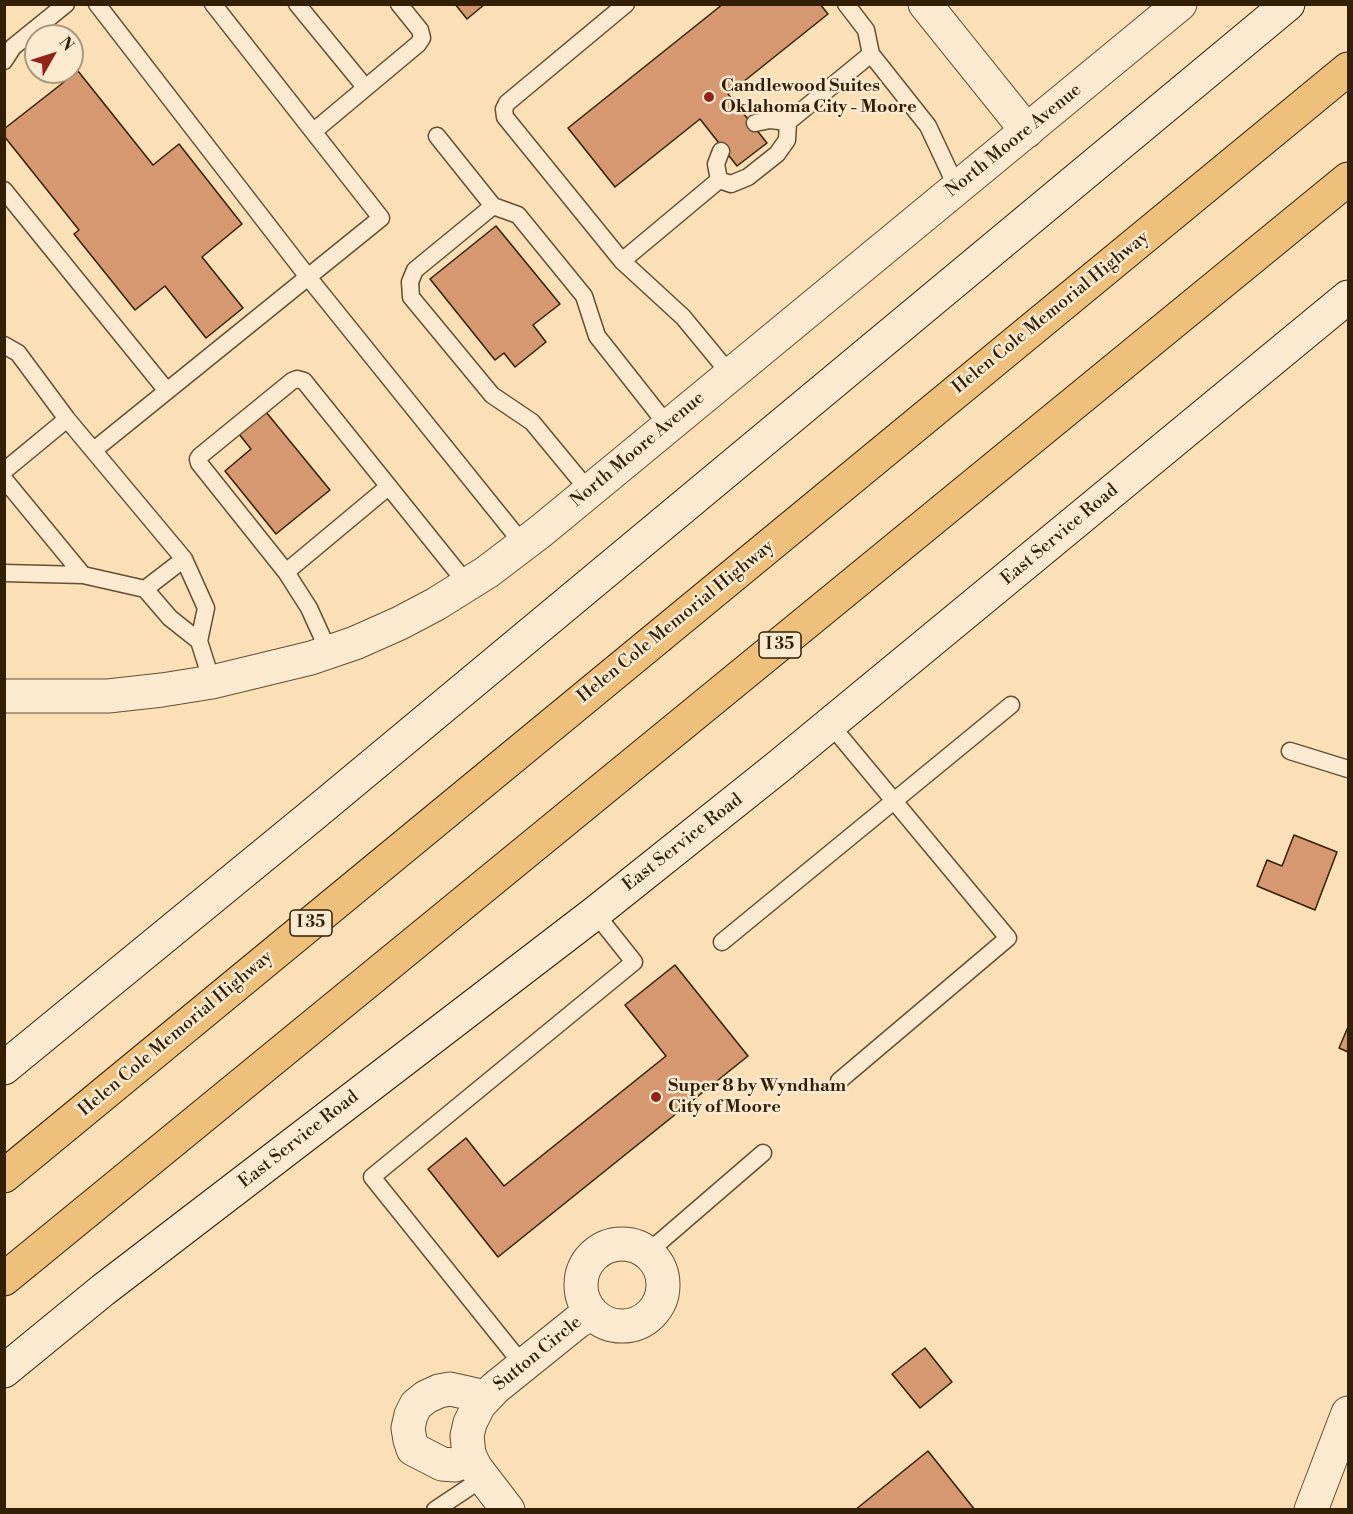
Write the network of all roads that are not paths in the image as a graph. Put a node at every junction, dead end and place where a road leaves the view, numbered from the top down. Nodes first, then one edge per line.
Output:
1 (66, 4) edge
2 (97, 4) edge
3 (213, 4) edge
4 (297, 4) edge
5 (399, 4) edge
6 (626, 4) edge
7 (846, 4) edge
8 (925, 4) edge
9 (1180, 4) edge
10 (1288, 4) edge
11 (871, 54) junction
12 (4, 61) edge
13 (1348, 69) edge
14 (365, 87) junction
15 (788, 122) junction
16 (754, 123) dead end
17 (314, 131) junction
18 (1027, 131) junction
19 (437, 136) dead end
20 (721, 151) dead end
21 (1348, 179) edge
22 (719, 180) junction
23 (957, 188) junction
24 (4, 190) edge
25 (493, 206) junction
26 (622, 261) junction
27 (308, 277) junction
28 (1348, 297) edge
29 (4, 345) edge
30 (730, 374) junction
31 (167, 391) junction
32 (67, 419) junction
33 (668, 426) junction
34 (94, 450) junction
35 (4, 471) edge
36 (4, 479) edge
37 (388, 487) junction
38 (589, 491) junction
39 (523, 544) junction
40 (184, 559) junction
41 (286, 572) junction
42 (4, 573) edge
43 (83, 575) junction
44 (467, 584) junction
45 (146, 589) junction
46 (199, 641) junction
47 (329, 652) junction
48 (212, 682) junction
49 (4, 696) edge
50 (1011, 705) dead end
51 (830, 724) junction
52 (1290, 751) dead end
53 (1348, 769) edge
54 (893, 801) junction
55 (595, 913) junction
56 (722, 942) dead end
57 (4, 1068) edge
58 (839, 1081) dead end
59 (763, 1153) dead end
60 (4, 1176) edge
61 (647, 1253) junction
62 (4, 1279) edge
63 (591, 1313) junction
64 (523, 1365) junction
65 (4, 1371) edge
66 (486, 1397) junction
67 (1348, 1413) edge
68 (477, 1469) junction
69 (435, 1509) edge
70 (508, 1509) edge
71 (1311, 1509) edge

1 - 12 lane
2 - 27 lane
3 - 17 lane
4 - 14 lane
5 - 14 lane
6 - 26 lane
7 - 11 lane
8 - 18 main road
9 - 18 main road, North Moore Avenue
10 - 57 main road
11 - 15 lane
11 - 23 lane
13 - 60 highway, Helen Cole Memorial Highway / I 35
14 - 17 lane
15 - 16 lane
15 - 22 lane
17 - 27 lane
18 - 23 main road, North Moore Avenue
19 - 25 lane
20 - 22 lane
21 - 62 highway, I 35
22 - 26 lane
23 - 30 main road, North Moore Avenue
24 - 31 lane
25 - 33 lane
25 - 38 lane
26 - 30 lane
27 - 31 lane
27 - 39 lane
28 - 51 main road, East Service Road
29 - 32 lane
30 - 33 main road, North Moore Avenue
31 - 34 lane
32 - 34 lane
32 - 35 lane
33 - 38 main road, North Moore Avenue
34 - 40 lane
36 - 43 lane
37 - 41 lane
37 - 41 lane
37 - 44 lane
38 - 39 main road, North Moore Avenue
39 - 44 main road, North Moore Avenue
40 - 45 lane
40 - 46 lane
41 - 47 lane
42 - 43 lane
43 - 45 lane
44 - 47 main road, North Moore Avenue
45 - 46 lane
46 - 48 lane
47 - 48 main road, North Moore Avenue
48 - 49 main road, North Moore Avenue
50 - 54 lane
51 - 54 lane
51 - 55 main road, East Service Road
52 - 53 lane
54 - 56 lane
54 - 58 lane
55 - 64 lane
55 - 65 main road, East Service Road
59 - 61 lane
61 - 63 main road, Sutton Circle
61 - 63 main road, Sutton Circle
63 - 64 main road, Sutton Circle
64 - 66 main road, Sutton Circle
66 - 68 main road, Sutton Circle
66 - 68 main road, Sutton Circle
67 - 71 main road
68 - 69 lane
68 - 70 main road

